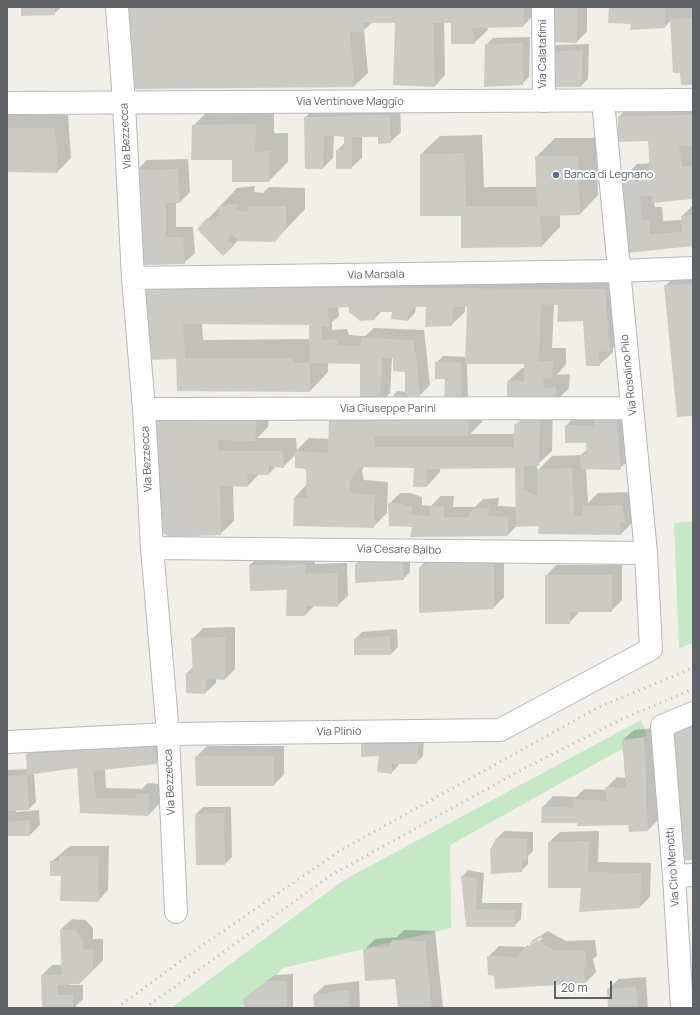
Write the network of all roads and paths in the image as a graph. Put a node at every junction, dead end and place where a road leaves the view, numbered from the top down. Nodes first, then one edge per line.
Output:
1 (117, 7) edge
2 (543, 7) edge
3 (693, 100) edge
4 (544, 101) junction
5 (603, 101) junction
6 (124, 103) junction
7 (7, 104) edge
8 (693, 268) edge
9 (618, 271) junction
10 (133, 278) junction
11 (632, 408) junction
12 (144, 409) junction
13 (152, 548) junction
14 (646, 553) junction
15 (651, 649) joint
16 (693, 713) edge
17 (168, 734) junction
18 (7, 742) edge
19 (684, 875) edge
20 (176, 912) dead end
21 (682, 1008) edge

1 - 6 street, Via Bezzecca
2 - 4 street, Via Calatafimi
3 - 5 street, Via Ventinove Maggio
4 - 5 street, Via Ventinove Maggio
4 - 6 street, Via Ventinove Maggio
5 - 9 street, Via Rosolino Pilo
6 - 7 street, Via Ventinove Maggio
6 - 10 street, Via Bezzecca
8 - 9 street, Via Marsala
9 - 10 street, Via Marsala
9 - 11 street, Via Rosolino Pilo
10 - 12 street, Via Bezzecca
11 - 12 street, Via Giuseppe Parini
11 - 14 street, Via Rosolino Pilo
12 - 13 street, Via Bezzecca
13 - 14 street, Via Cesare Balbo
13 - 17 street, Via Bezzecca
14 - 15 street, Via Rosolino Pilo
15 - 17 street, Via Plinio
16 - 19 street, Via Ciro Menotti
17 - 18 street, Via Plinio
17 - 20 street, Via Bezzecca
19 - 21 street, Via Ciro Menotti

